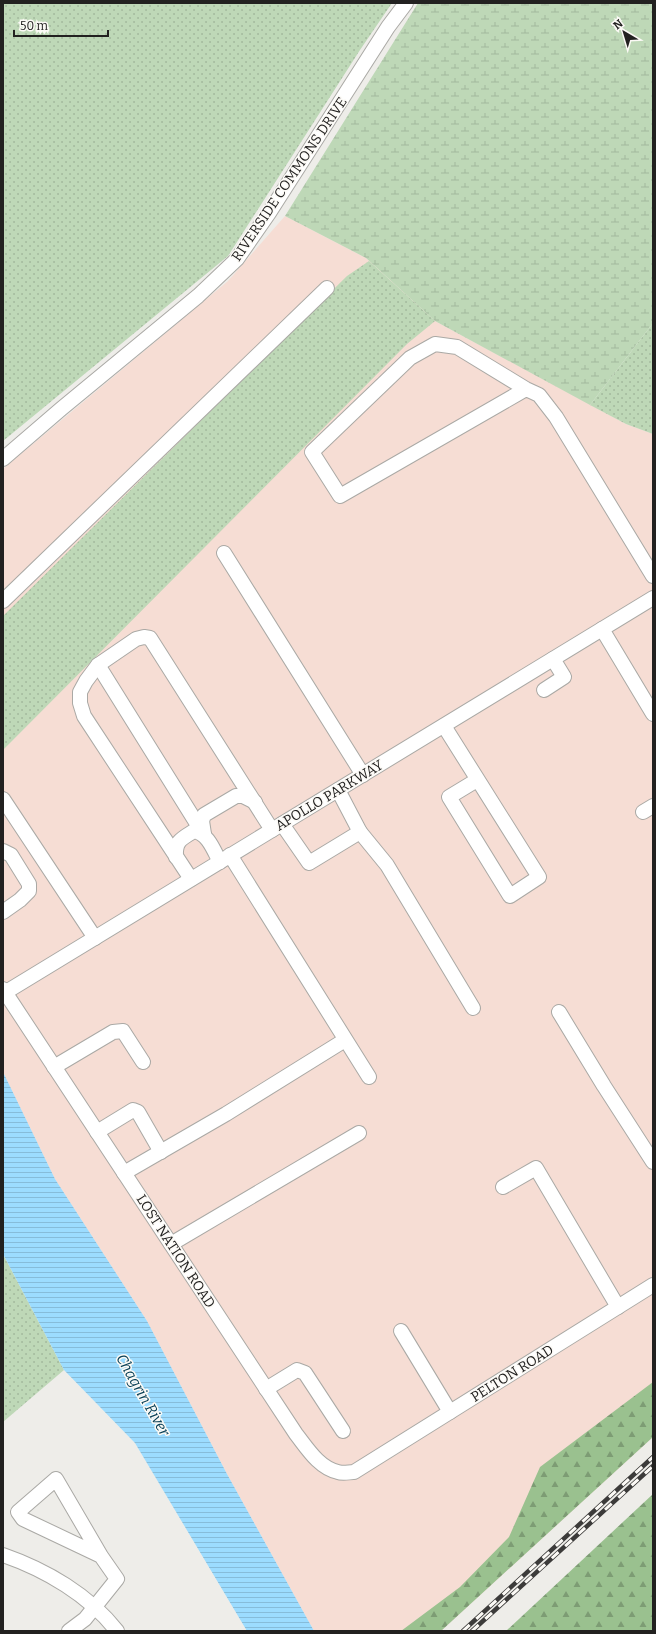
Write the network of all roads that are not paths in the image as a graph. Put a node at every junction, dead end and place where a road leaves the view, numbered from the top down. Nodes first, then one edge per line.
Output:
1 (406, 3) edge
2 (327, 288) dead end
3 (526, 389) junction
4 (3, 459) edge
5 (224, 553) dead end
6 (653, 576) edge
7 (653, 598) edge
8 (3, 601) edge
9 (602, 629) junction
10 (553, 659) junction
11 (98, 665) junction
12 (544, 690) dead end
13 (653, 714) edge
14 (444, 726) junction
15 (362, 775) junction
16 (477, 780) junction
17 (338, 790) junction
18 (3, 799) edge
19 (255, 802) junction
20 (277, 827) junction
21 (360, 832) junction
22 (204, 835) junction
23 (3, 851) edge
24 (176, 857) junction
25 (225, 858) junction
26 (191, 879) junction
27 (3, 912) edge
28 (95, 938) junction
29 (4, 991) edge
30 (474, 1008) dead end
31 (558, 1012) dead end
32 (345, 1040) junction
33 (143, 1062) dead end
34 (54, 1067) junction
35 (369, 1077) dead end
36 (97, 1132) junction
37 (359, 1133) dead end
38 (161, 1152) junction
39 (653, 1162) edge
40 (124, 1173) junction
41 (503, 1187) dead end
42 (171, 1244) junction
43 (653, 1284) edge
44 (618, 1307) junction
45 (401, 1330) dead end
46 (266, 1389) junction
47 (450, 1412) junction
48 (343, 1431) dead end
49 (372, 1461) joint
50 (3, 1555) edge
51 (101, 1556) junction
52 (95, 1607) junction
53 (116, 1629) edge
54 (70, 1631) edge

1 - 4 street, RIVERSIDE COMMONS DRIVE
2 - 8 street
3 - 3 street
3 - 6 street
5 - 15 street
7 - 9 street, APOLLO PARKWAY
9 - 10 street, APOLLO PARKWAY
9 - 13 street
10 - 12 street
10 - 14 street, APOLLO PARKWAY
11 - 19 street
11 - 22 street
11 - 24 street
14 - 15 street, APOLLO PARKWAY
14 - 16 street
15 - 17 street, APOLLO PARKWAY
16 - 16 street
17 - 20 street, APOLLO PARKWAY
17 - 21 street
18 - 28 street
19 - 20 street
19 - 22 street
20 - 21 street
20 - 25 street, APOLLO PARKWAY
21 - 30 street
22 - 24 street
22 - 25 street
23 - 27 street
24 - 26 street
25 - 26 street, APOLLO PARKWAY
25 - 32 street
26 - 28 street, APOLLO PARKWAY
28 - 29 street, APOLLO PARKWAY
29 - 34 street, LOST NATION ROAD
31 - 39 street
32 - 35 street
32 - 38 street
33 - 34 street
34 - 36 street, LOST NATION ROAD
36 - 38 street
36 - 40 street, LOST NATION ROAD
37 - 42 street
38 - 40 street
40 - 42 street, LOST NATION ROAD
41 - 44 street
42 - 46 street, LOST NATION ROAD
43 - 44 street, PELTON ROAD
44 - 47 street, PELTON ROAD
45 - 47 street
46 - 48 street
46 - 49 street, LOST NATION ROAD
47 - 49 street, PELTON ROAD
50 - 52 street
51 - 51 street
51 - 52 street
52 - 53 street
52 - 54 street

